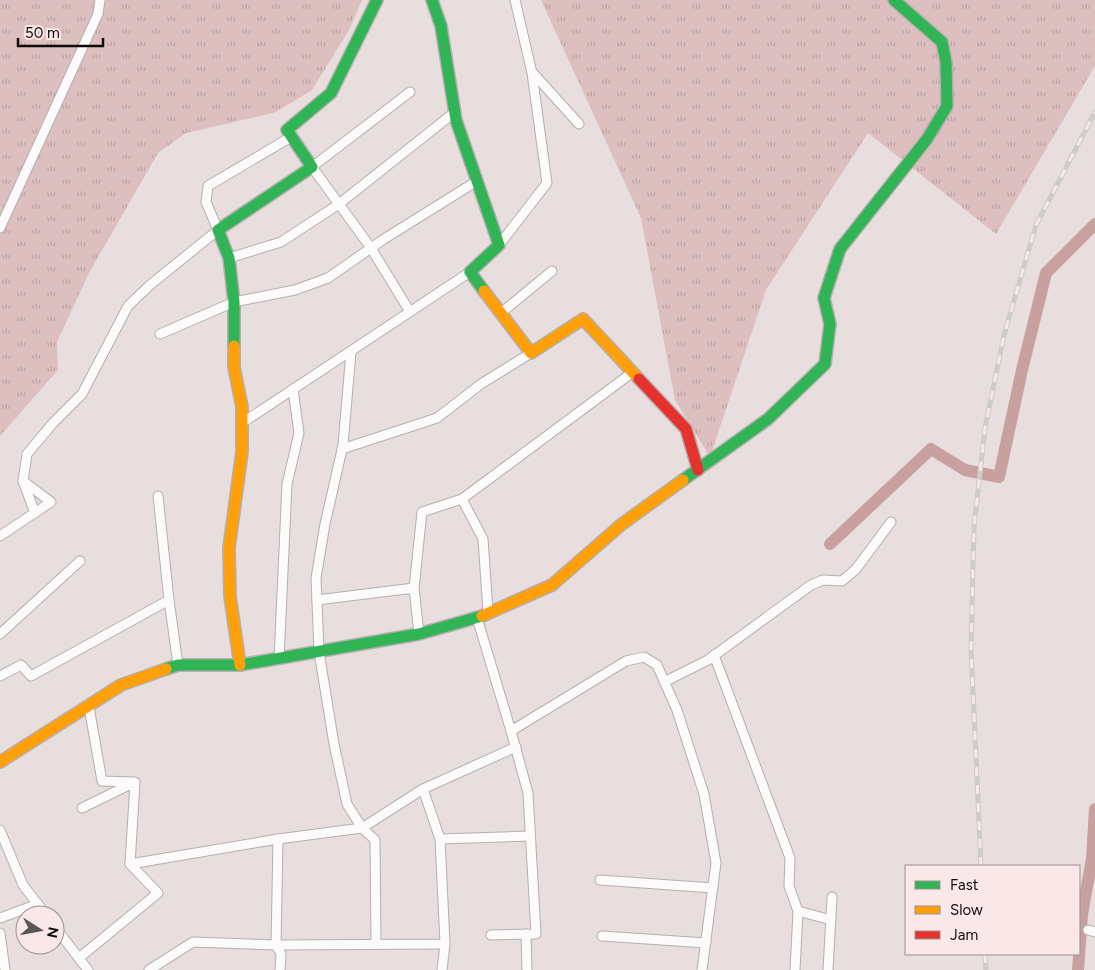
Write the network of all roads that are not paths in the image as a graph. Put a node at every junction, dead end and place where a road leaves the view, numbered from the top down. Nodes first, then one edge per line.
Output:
1 (100, 0) edge
2 (377, 0) edge
3 (432, 0) edge
4 (515, 0) edge
5 (894, 0) edge
6 (532, 73) junction
7 (410, 92) dead end
8 (455, 112) junction
9 (578, 124) dead end
10 (291, 136) junction
11 (312, 167) junction
12 (477, 181) junction
13 (339, 204) junction
14 (0, 228) edge
15 (218, 230) junction
16 (499, 245) junction
17 (371, 248) junction
18 (229, 258) junction
19 (552, 271) dead end
20 (470, 272) junction
21 (234, 302) junction
22 (410, 312) junction
23 (501, 313) junction
24 (160, 334) dead end
25 (351, 352) junction
26 (531, 353) junction
27 (633, 372) junction
28 (293, 389) junction
29 (242, 423) junction
30 (342, 449) junction
31 (698, 470) junction
32 (23, 481) junction
33 (158, 496) dead end
34 (462, 499) junction
35 (35, 513) junction
36 (891, 522) dead end
37 (0, 536) edge
38 (80, 561) dead end
39 (414, 588) junction
40 (169, 600) junction
41 (317, 600) junction
42 (482, 615) junction
43 (0, 634) edge
44 (419, 634) junction
45 (319, 652) junction
46 (714, 655) junction
47 (279, 658) junction
48 (178, 665) junction
49 (240, 665) junction
50 (0, 675) edge
51 (664, 682) junction
52 (89, 707) junction
53 (511, 731) junction
54 (516, 747) junction
55 (0, 762) edge
56 (135, 782) junction
57 (423, 789) junction
58 (82, 808) dead end
59 (362, 828) junction
60 (0, 830) edge
61 (530, 836) junction
62 (278, 838) junction
63 (440, 839) junction
64 (130, 864) junction
65 (600, 880) dead end
66 (713, 888) junction
67 (832, 897) dead end
68 (38, 904) joint
69 (798, 911) junction
70 (0, 918) edge
71 (831, 920) junction
72 (0, 933) edge
73 (526, 934) junction
74 (491, 935) dead end
75 (602, 936) dead end
76 (65, 939) edge
77 (376, 943) junction
78 (706, 943) junction
79 (445, 944) junction
80 (276, 945) junction
81 (79, 958) junction
82 (5, 970) edge
83 (88, 970) edge
84 (149, 970) edge
85 (280, 970) edge
86 (442, 970) edge
87 (527, 970) edge
88 (702, 970) edge
89 (795, 970) edge
90 (828, 970) edge

1 - 14 street
2 - 10 street
3 - 8 street
4 - 6 street
5 - 31 street
6 - 9 street
6 - 16 street
7 - 11 street
8 - 12 street
8 - 13 street
10 - 11 street
10 - 15 street
11 - 13 street
11 - 15 street
12 - 16 street
12 - 17 street
13 - 17 street
13 - 18 street
15 - 18 street
15 - 32 street
16 - 20 street
17 - 21 street
17 - 22 street
18 - 21 street
19 - 23 street
20 - 22 street
20 - 23 street
21 - 24 street
21 - 29 street
22 - 25 street
23 - 26 street
25 - 28 street
25 - 30 street
26 - 27 street
26 - 30 street
27 - 31 street
27 - 34 street
28 - 29 street
28 - 47 street
29 - 49 street
30 - 41 street
31 - 42 street
32 - 35 street
32 - 35 street
33 - 40 street
34 - 39 street
34 - 42 street
35 - 37 street
36 - 46 street
38 - 43 street
39 - 41 street
39 - 44 street
40 - 48 street
40 - 50 street
41 - 45 street
42 - 44 street
42 - 53 street
44 - 45 street
45 - 47 street
45 - 59 street
46 - 51 street
46 - 69 street
47 - 49 street
48 - 49 street
48 - 52 street
51 - 53 street
51 - 66 street
52 - 55 street
52 - 56 street
53 - 54 street
54 - 57 street
54 - 61 street
56 - 58 street
56 - 64 street
57 - 59 street
57 - 63 street
59 - 62 street
59 - 77 street
60 - 68 street
61 - 63 street
61 - 73 street
62 - 64 street
62 - 80 street
63 - 79 street
64 - 81 street
65 - 66 street
66 - 78 street
67 - 71 street
68 - 70 street
69 - 71 street
69 - 89 street
71 - 90 street
72 - 82 street
73 - 74 street
73 - 87 street
75 - 78 street
76 - 81 street
77 - 79 street
77 - 80 street
78 - 88 street
79 - 86 street
80 - 84 street
80 - 85 street
81 - 83 street

